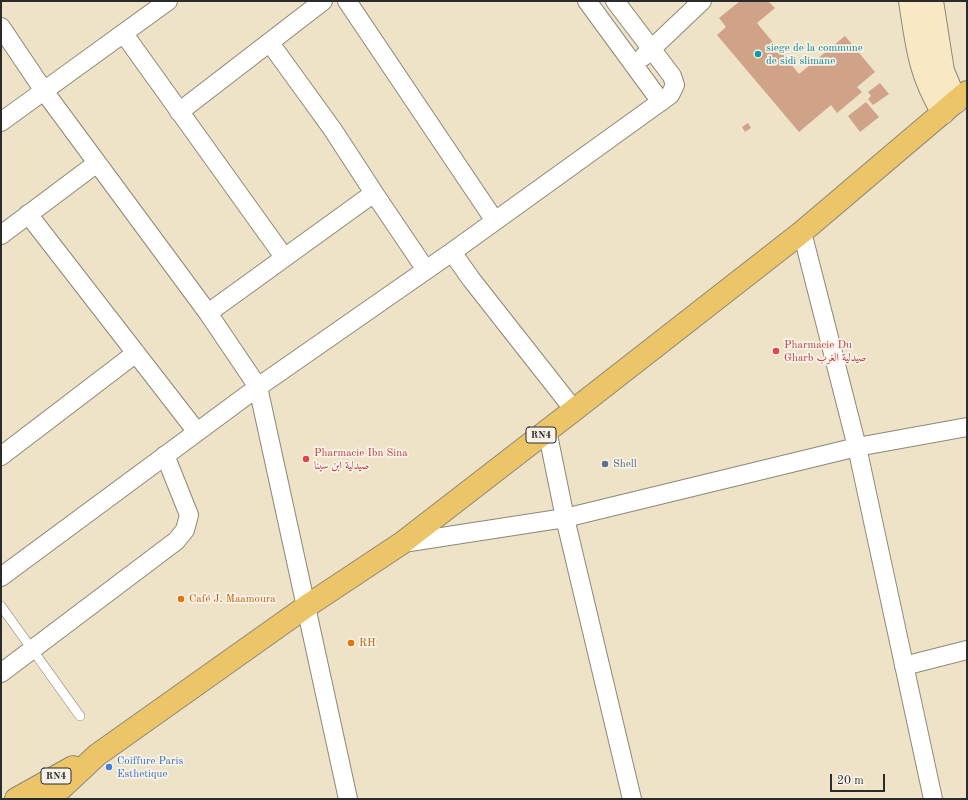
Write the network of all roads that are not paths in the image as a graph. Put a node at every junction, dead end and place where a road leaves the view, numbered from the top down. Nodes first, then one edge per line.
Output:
1 (168, 1) edge
2 (323, 1) edge
3 (347, 1) edge
4 (588, 1) edge
5 (615, 1) edge
6 (702, 1) edge
7 (910, 1) edge
8 (932, 1) edge
9 (1, 27) edge
10 (124, 34) junction
11 (270, 43) junction
12 (652, 49) junction
13 (634, 65) junction
14 (44, 91) junction
15 (661, 102) junction
16 (956, 102) edge
17 (179, 112) junction
18 (1, 122) edge
19 (97, 163) junction
20 (374, 193) junction
21 (28, 214) junction
22 (495, 221) junction
23 (802, 232) junction
24 (1, 234) edge
25 (452, 252) junction
26 (284, 257) junction
27 (426, 270) junction
28 (208, 313) junction
29 (136, 353) junction
30 (258, 387) junction
31 (574, 410) junction
32 (967, 427) edge
33 (547, 430) junction
34 (196, 432) junction
35 (857, 447) junction
36 (4, 449) edge
37 (165, 455) junction
38 (564, 518) junction
39 (402, 543) junction
40 (1, 577) edge
41 (1, 606) edge
42 (307, 606) junction
43 (32, 650) junction
44 (967, 650) edge
45 (904, 666) junction
46 (1, 674) edge
47 (80, 716) dead end
48 (97, 755) junction
49 (16, 799) edge
50 (50, 799) edge
51 (348, 799) edge
52 (632, 799) edge
53 (933, 799) edge

1 - 10 street
2 - 11 street
3 - 22 street
4 - 13 street
5 - 12 street
6 - 12 street
7 - 16 street
8 - 16 street
9 - 14 street
10 - 14 street
10 - 17 street
11 - 17 street
11 - 20 street
12 - 13 street
12 - 15 street
13 - 15 street
14 - 18 street
14 - 19 street
15 - 22 street
16 - 23 main road, RN4
17 - 26 street
19 - 21 street
19 - 28 street
20 - 26 street
20 - 27 street
21 - 24 street
21 - 29 street
22 - 25 street
23 - 31 main road, RN4
23 - 35 street
25 - 27 street
25 - 31 street
26 - 28 street
27 - 30 street
28 - 30 street
29 - 34 street
29 - 36 street
30 - 34 street
30 - 42 street
31 - 33 main road, RN4
32 - 35 street
33 - 38 street
33 - 39 main road, RN4
34 - 37 street
35 - 38 street
35 - 45 street
37 - 40 street
37 - 43 street
38 - 39 street
38 - 52 street
39 - 42 main road, RN4
41 - 43 lane
42 - 48 main road, RN4
42 - 51 street
43 - 46 street
43 - 47 lane
44 - 45 street
45 - 53 street
48 - 49 main road, RN4
48 - 50 main road, RN4

